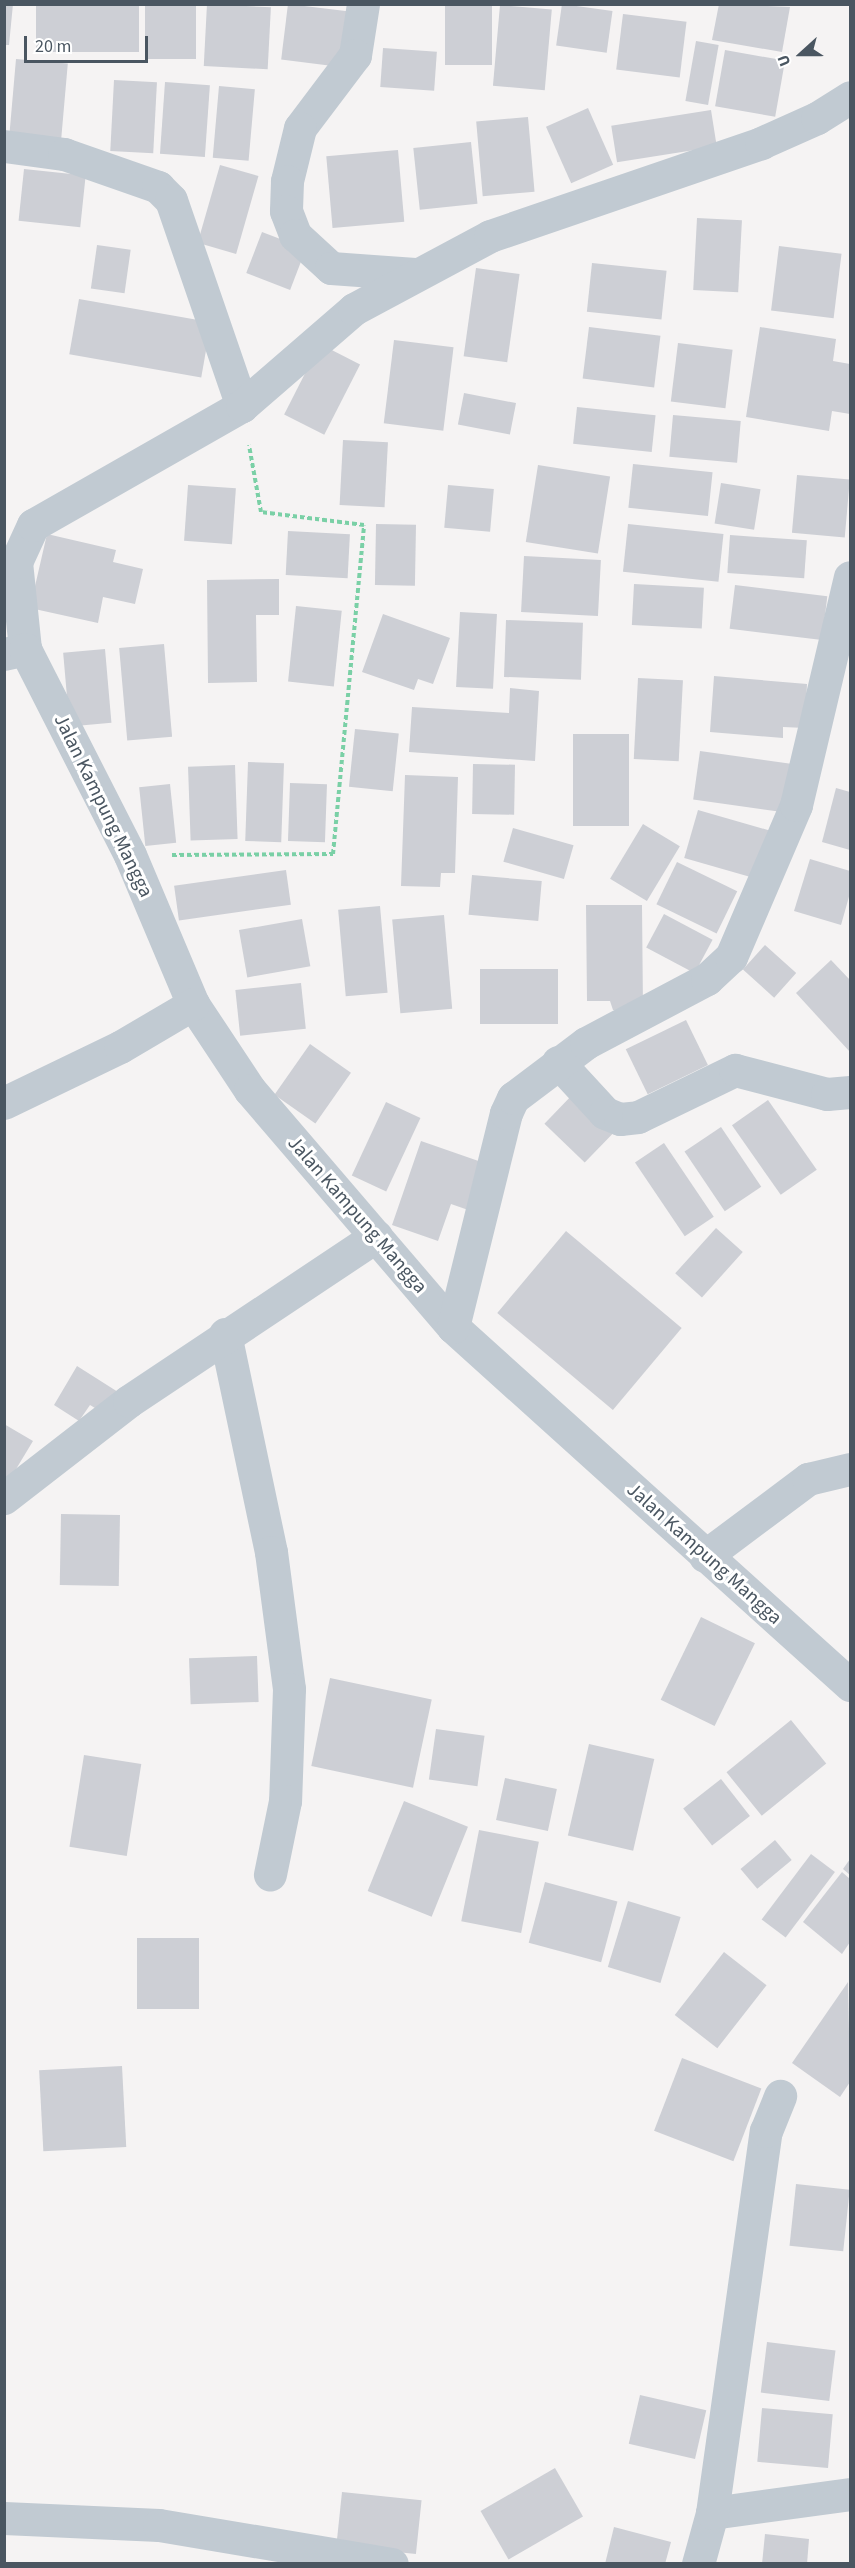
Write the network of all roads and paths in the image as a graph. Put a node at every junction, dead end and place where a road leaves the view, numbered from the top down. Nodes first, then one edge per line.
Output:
1 (363, 4) edge
2 (850, 97) edge
3 (4, 146) edge
4 (415, 274) junction
5 (242, 406) junction
6 (10, 557) edge
7 (850, 577) edge
8 (844, 640) edge
9 (15, 651) edge
10 (130, 855) junction
11 (193, 1004) junction
12 (558, 1062) junction
13 (850, 1092) edge
14 (4, 1103) edge
15 (376, 1236) junction
16 (453, 1327) junction
17 (225, 1334) junction
18 (850, 1469) edge
19 (4, 1498) edge
20 (705, 1556) junction
21 (850, 1685) edge
22 (270, 1874) dead end
23 (780, 2096) dead end
24 (850, 2494) edge
25 (712, 2513) junction
26 (4, 2518) edge
27 (392, 2564) edge
28 (698, 2564) edge

1 - 4 street
2 - 4 street
3 - 5 street
4 - 5 street
5 - 6 street
5 - 10 path
6 - 9 street, Jalan Kampung Mangga
7 - 8 street
8 - 12 street
9 - 10 street, Jalan Kampung Mangga
10 - 11 street, Jalan Kampung Mangga
11 - 14 street
11 - 15 street, Jalan Kampung Mangga
12 - 13 street
12 - 16 street
15 - 16 street, Jalan Kampung Mangga
15 - 17 street
16 - 20 street, Jalan Kampung Mangga
17 - 19 street
17 - 22 street
18 - 20 street
20 - 21 street, Jalan Kampung Mangga
23 - 25 street
24 - 25 street
25 - 28 street
26 - 27 street

